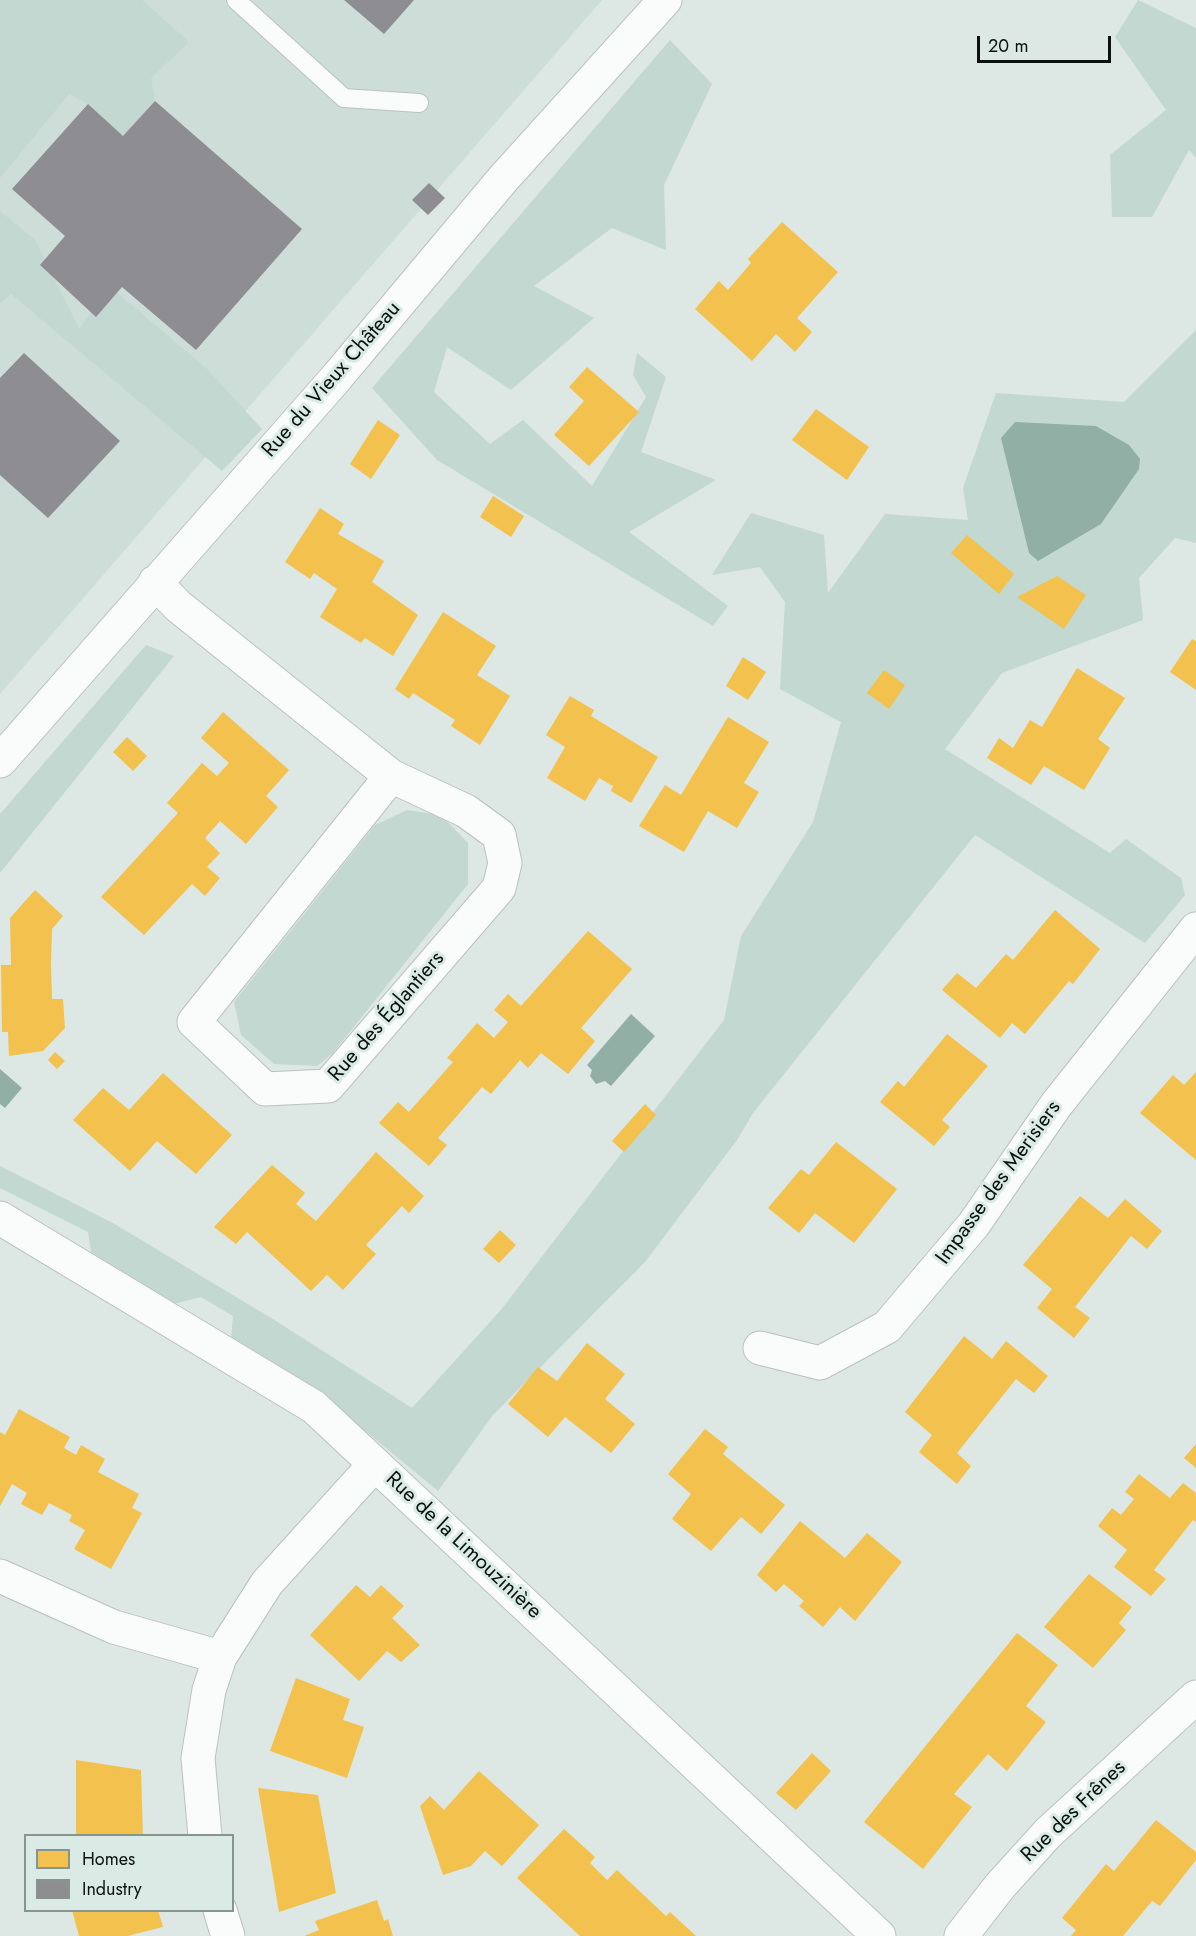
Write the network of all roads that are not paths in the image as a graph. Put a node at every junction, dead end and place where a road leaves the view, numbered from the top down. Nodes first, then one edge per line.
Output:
1 (236, 0) edge
2 (665, 0) edge
3 (419, 102) dead end
4 (155, 582) junction
5 (0, 761) edge
6 (391, 776) junction
7 (1196, 929) edge
8 (0, 1218) edge
9 (760, 1348) dead end
10 (375, 1464) junction
11 (0, 1576) edge
12 (220, 1656) junction
13 (1196, 1696) edge
14 (205, 1834) edge
15 (220, 1912) edge
16 (228, 1936) edge
17 (879, 1936) edge
18 (961, 1936) edge

1 - 3 lane
2 - 4 street, Rue du Vieux Château
4 - 5 street, Rue du Vieux Château
4 - 6 street, Rue des Églantiers
6 - 6 street, Rue des Églantiers
7 - 9 street, Impasse des Merisiers
8 - 10 street, Rue de la Limouzinière
10 - 12 street
10 - 17 street, Rue de la Limouzinière
11 - 12 street
12 - 14 street
13 - 18 street, Rue des Frênes
15 - 16 street

